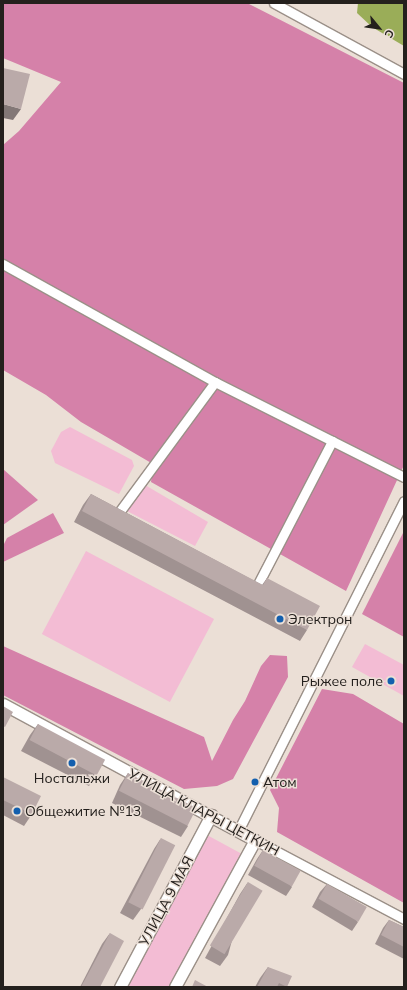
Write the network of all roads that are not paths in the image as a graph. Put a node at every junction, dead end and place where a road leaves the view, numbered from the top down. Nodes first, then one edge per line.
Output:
1 (274, 3) edge
2 (404, 74) edge
3 (3, 264) edge
4 (215, 382) junction
5 (332, 441) junction
6 (404, 478) edge
7 (404, 501) edge
8 (117, 514) edge
9 (260, 582) edge
10 (3, 704) edge
11 (211, 815) junction
12 (238, 831) junction
13 (255, 840) junction
14 (404, 919) edge
15 (120, 987) edge
16 (175, 987) edge

1 - 2 street
3 - 4 street
4 - 5 street
4 - 8 street
5 - 6 street
5 - 9 street
7 - 12 street
10 - 11 street, УЛИЦА КЛАРЫ ЦЕТКИН
11 - 12 street, УЛИЦА КЛАРЫ ЦЕТКИН
11 - 15 street, УЛИЦА 9 МАЯ
12 - 13 street, УЛИЦА КЛАРЫ ЦЕТКИН
13 - 14 street, УЛИЦА КЛАРЫ ЦЕТКИН
13 - 16 street

